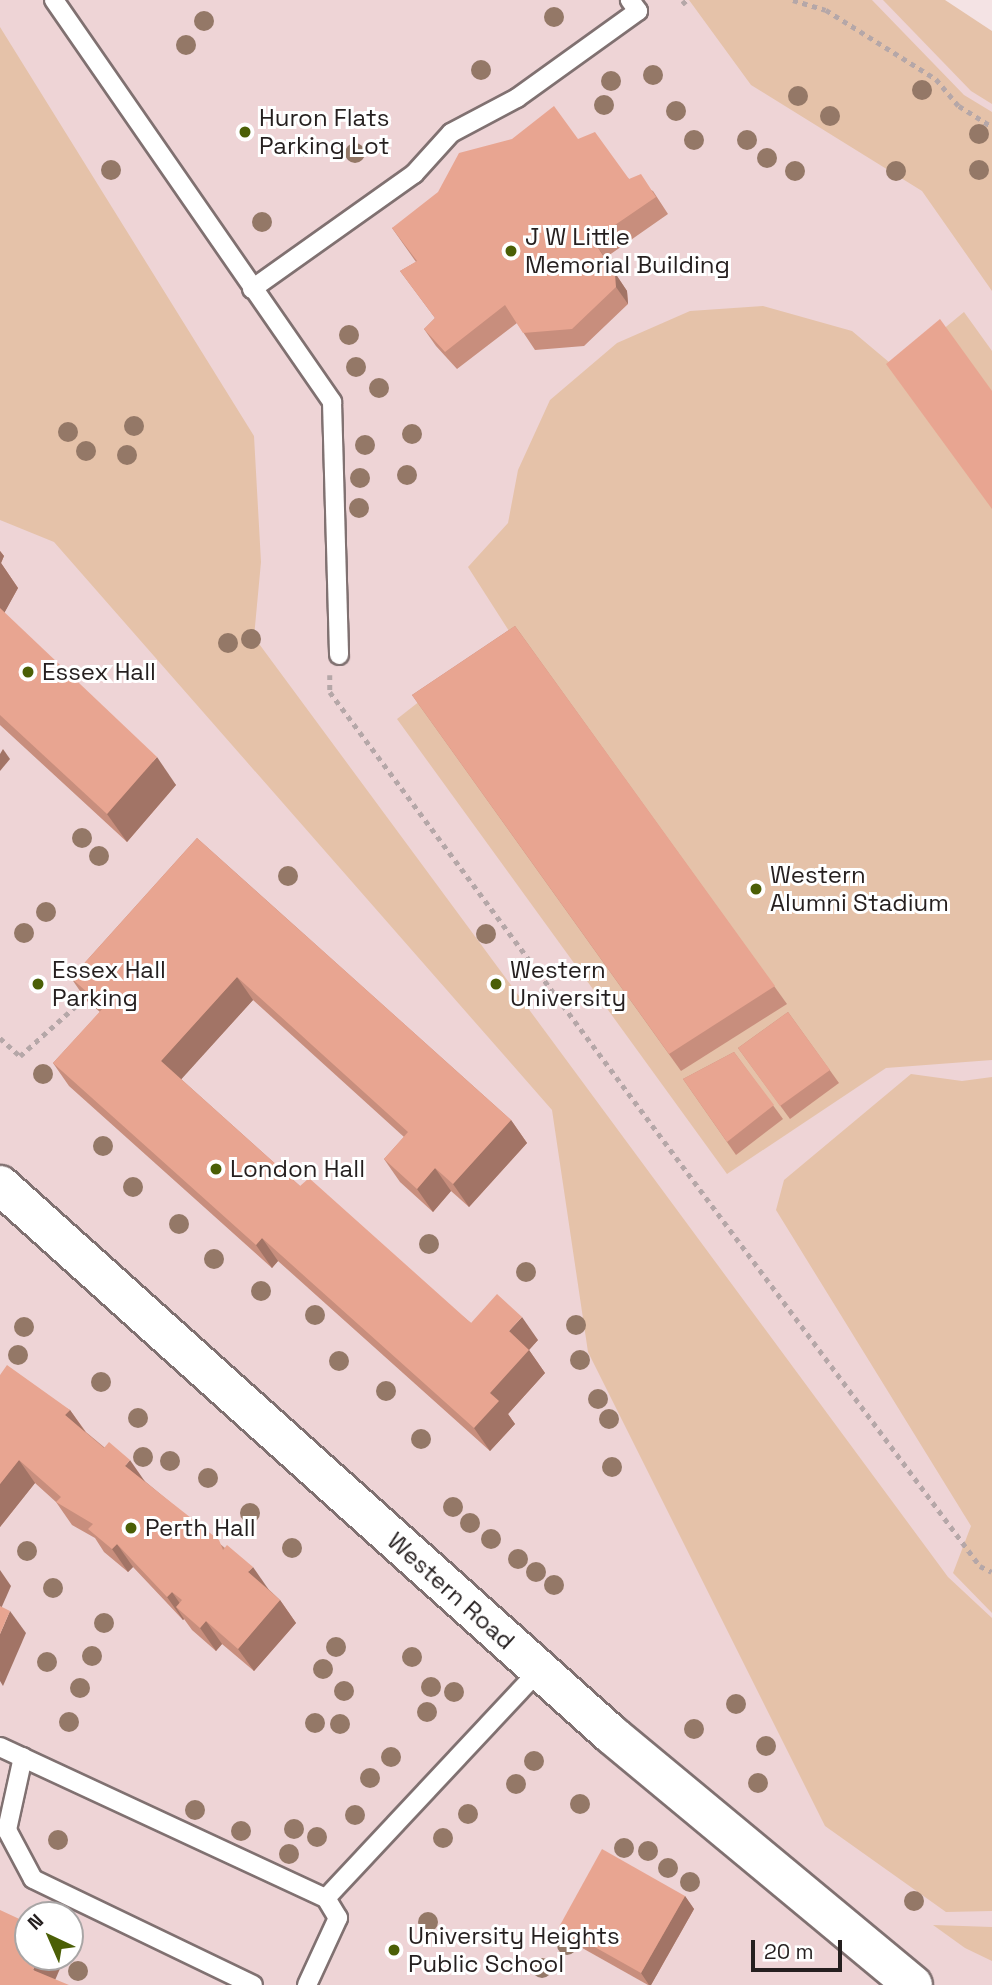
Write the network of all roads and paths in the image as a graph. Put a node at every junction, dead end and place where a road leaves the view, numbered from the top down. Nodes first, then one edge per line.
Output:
1 (54, 0) edge
2 (630, 0) edge
3 (687, 0) edge
4 (793, 0) edge
5 (682, 4) dead end
6 (992, 127) edge
7 (252, 289) junction
8 (339, 655) joint
9 (90, 993) edge
10 (0, 1038) edge
11 (0, 1185) edge
12 (992, 1572) edge
13 (540, 1670) junction
14 (0, 1747) edge
15 (23, 1757) junction
16 (326, 1898) junction
17 (900, 1981) edge
18 (253, 1985) edge
19 (307, 1985) edge

1 - 7 lane
2 - 7 lane
3 - 5 path
4 - 6 path
7 - 8 lane
8 - 12 path
9 - 10 path
11 - 13 main road, Western Road
13 - 16 lane
13 - 17 main road, Western Road
14 - 15 lane
15 - 16 lane
15 - 18 lane
16 - 19 lane

